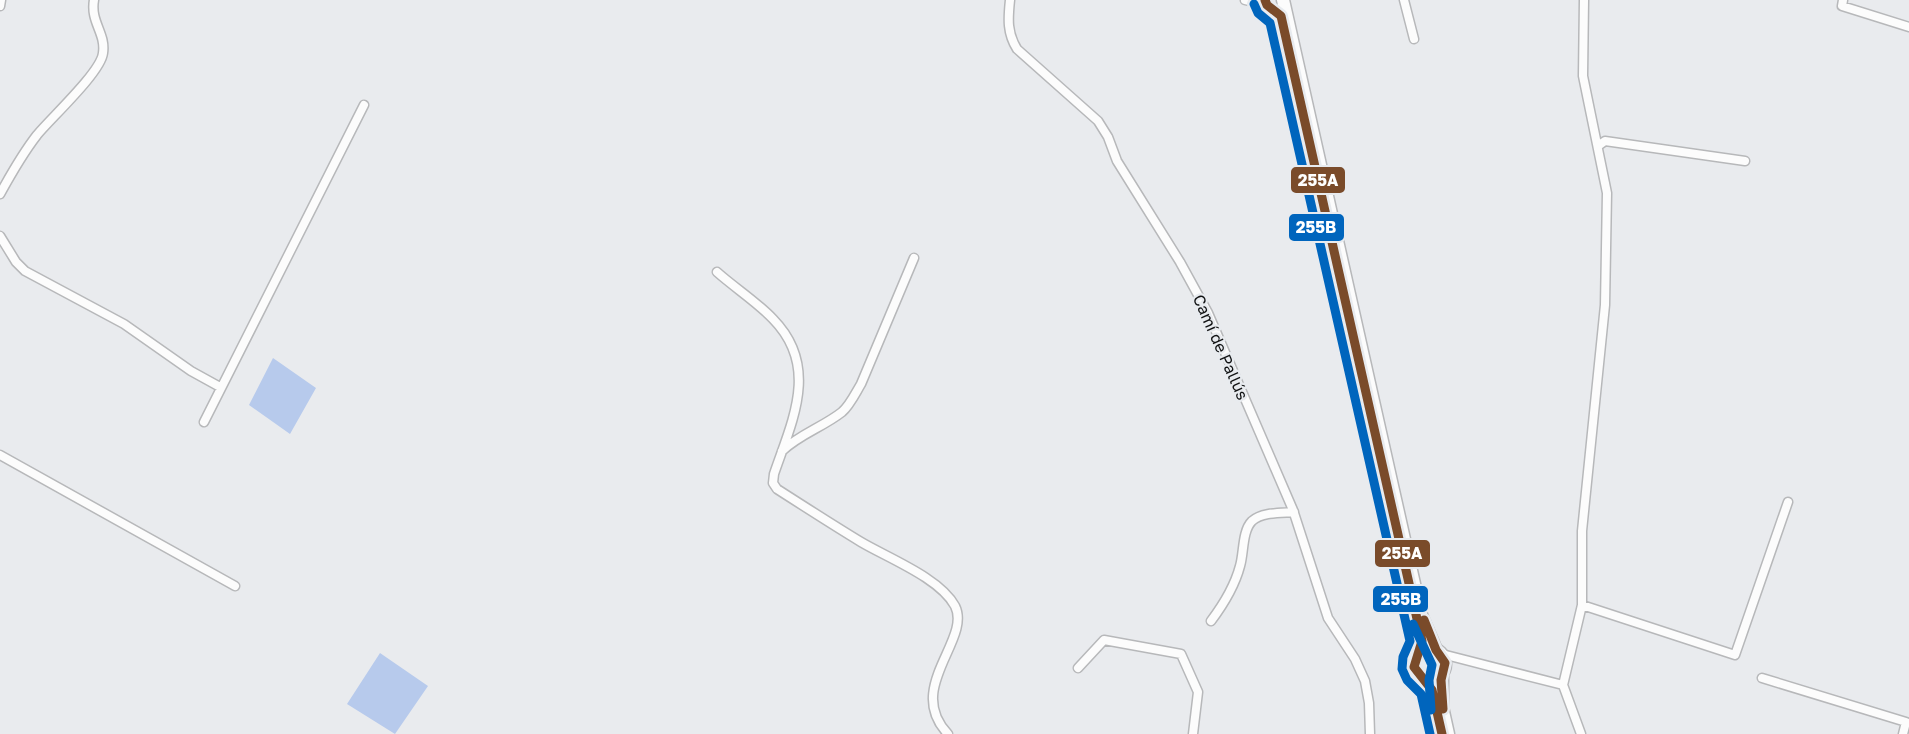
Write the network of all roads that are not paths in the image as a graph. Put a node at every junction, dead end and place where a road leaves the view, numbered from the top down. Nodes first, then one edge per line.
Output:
1 (1, 0) edge
2 (94, 0) edge
3 (1010, 0) edge
4 (1245, 0) edge
5 (1283, 0) edge
6 (1404, 0) edge
7 (1584, 0) edge
8 (1843, 0) edge
9 (1270, 2) edge
10 (0, 6) edge
11 (1909, 27) edge
12 (1414, 39) dead end
13 (364, 105) dead end
14 (1598, 146) junction
15 (1745, 161) dead end
16 (0, 194) edge
17 (0, 236) edge
18 (914, 258) dead end
19 (717, 272) dead end
20 (220, 387) junction
21 (204, 422) dead end
22 (782, 451) junction
23 (0, 455) edge
24 (1788, 502) dead end
25 (1293, 512) junction
26 (235, 586) dead end
27 (1582, 606) junction
28 (1211, 621) dead end
29 (1421, 651) junction
30 (1443, 660) junction
31 (1078, 668) dead end
32 (1762, 678) dead end
33 (1427, 680) junction
34 (1563, 685) junction
35 (1908, 721) edge
36 (948, 734) edge
37 (1193, 734) edge
38 (1370, 734) edge
39 (1442, 734) edge
40 (1448, 734) edge
41 (1581, 734) edge
42 (1903, 734) edge

1 - 10 street
2 - 16 street
3 - 25 street, Camí de Pallús
4 - 9 street
5 - 30 main road
6 - 12 street
7 - 14 street
8 - 11 street
9 - 29 main road
13 - 20 street
14 - 15 street
14 - 27 street
17 - 20 street
18 - 22 street
19 - 22 street
20 - 21 street
22 - 36 street
23 - 26 street
24 - 27 street
25 - 28 street
25 - 38 street, Camí de Pallús
27 - 34 street
29 - 30 main road
29 - 33 main road
30 - 33 main road
30 - 34 street
30 - 40 main road
31 - 37 street
32 - 35 street
33 - 39 main road
34 - 41 street
35 - 42 street

